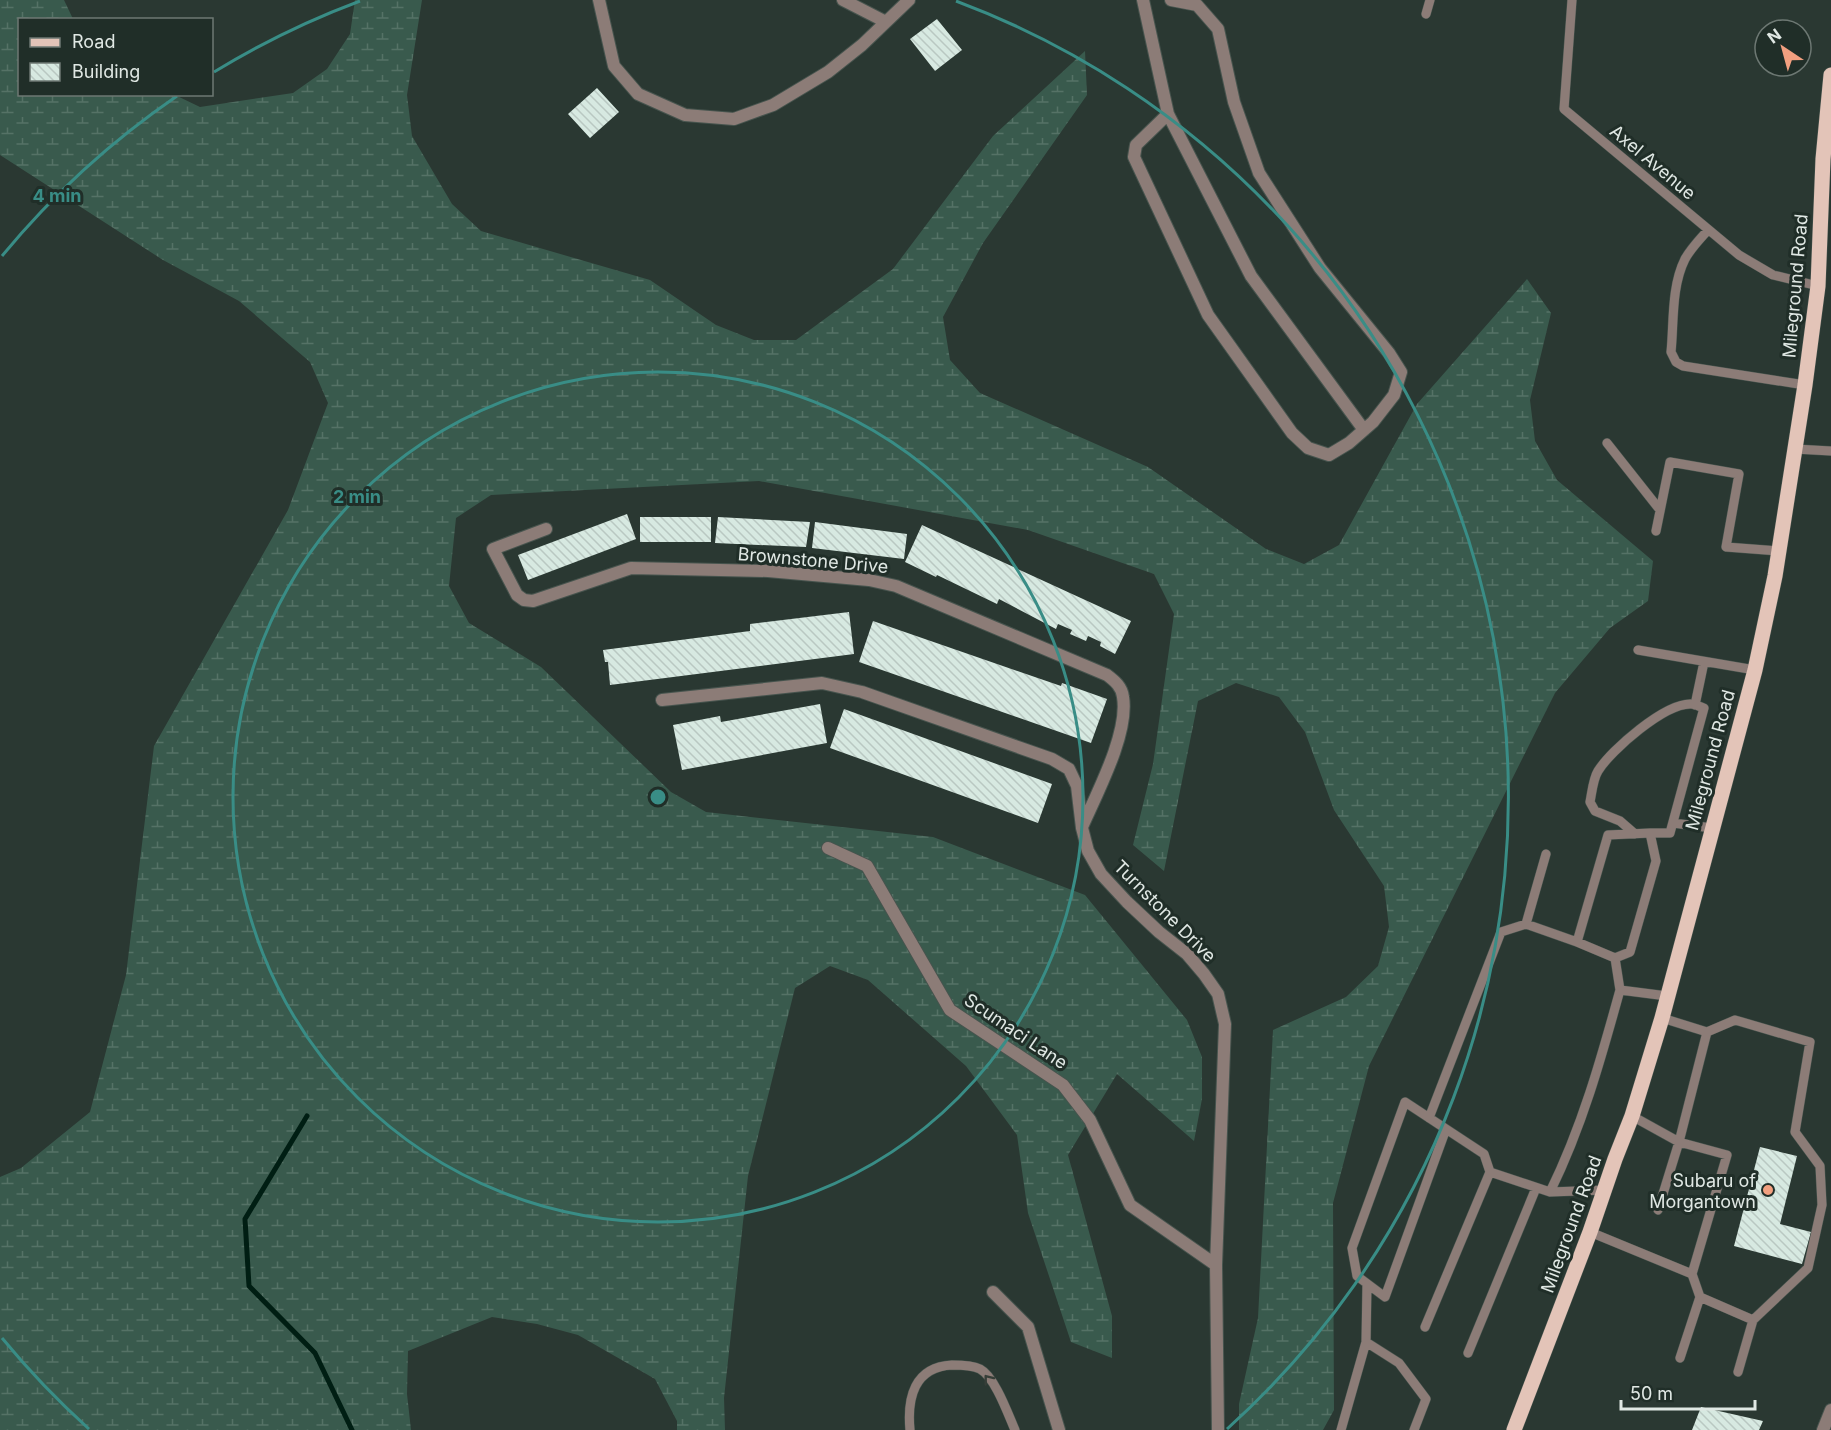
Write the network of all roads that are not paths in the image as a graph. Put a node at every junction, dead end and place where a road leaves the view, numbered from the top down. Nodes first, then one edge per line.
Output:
1 (599, 0) edge
2 (843, 0) edge
3 (909, 0) edge
4 (1143, 0) edge
5 (1171, 0) edge
6 (1430, 0) edge
7 (1572, 0) edge
8 (1426, 14) dead end
9 (886, 22) junction
10 (1831, 83) edge
11 (1168, 114) junction
12 (1826, 214) edge
13 (1708, 230) junction
14 (1825, 262) edge
15 (1818, 285) junction
16 (1805, 385) junction
17 (1364, 430) junction
18 (1607, 444) dead end
19 (1795, 448) junction
20 (1831, 451) edge
21 (1660, 510) junction
22 (546, 530) dead end
23 (1656, 531) dead end
24 (1779, 551) junction
25 (1638, 650) dead end
26 (1704, 662) junction
27 (1755, 670) junction
28 (662, 700) dead end
29 (1695, 705) junction
30 (1673, 823) junction
31 (1082, 828) junction
32 (1712, 828) junction
33 (1650, 833) junction
34 (1635, 834) junction
35 (828, 848) dead end
36 (1546, 854) dead end
37 (1526, 924) junction
38 (1577, 942) junction
39 (1615, 958) junction
40 (1620, 990) junction
41 (1667, 996) junction
42 (1662, 1018) junction
43 (1707, 1032) junction
44 (1632, 1116) junction
45 (1429, 1118) junction
46 (1446, 1129) junction
47 (1679, 1142) junction
48 (1490, 1172) junction
49 (1536, 1188) junction
50 (1605, 1190) junction
51 (1550, 1192) junction
52 (1658, 1210) dead end
53 (1590, 1232) junction
54 (1216, 1265) junction
55 (1692, 1274) junction
56 (1367, 1284) junction
57 (993, 1292) dead end
58 (1700, 1297) junction
59 (1753, 1320) junction
60 (1425, 1327) dead end
61 (1366, 1342) junction
62 (1468, 1353) dead end
63 (1680, 1358) dead end
64 (1738, 1371) dead end
65 (1831, 1410) edge
66 (910, 1430) edge
67 (1015, 1430) edge
68 (1059, 1430) edge
69 (1218, 1430) edge
70 (1341, 1430) edge
71 (1414, 1430) edge
72 (1514, 1430) edge
73 (1823, 1430) edge

1 - 9 street
2 - 9 street
3 - 9 street
4 - 11 street
5 - 17 street
6 - 8 lane
7 - 13 lane, Axel Avenue
10 - 12 main road, Mileground Road
11 - 17 street
11 - 17 street
12 - 14 main road, Mileground Road
13 - 15 lane, Axel Avenue
13 - 16 lane
14 - 15 main road, Mileground Road
15 - 16 main road, Mileground Road
16 - 19 main road, Mileground Road
18 - 21 lane
19 - 20 lane
19 - 24 main road, Mileground Road
21 - 23 lane
21 - 24 lane
22 - 31 street, Brownstone Drive
24 - 27 main road, Mileground Road
25 - 26 lane
26 - 27 lane
26 - 29 lane
27 - 32 main road, Mileground Road
28 - 31 street, Turnstone Drive
29 - 30 lane
29 - 34 lane
30 - 32 lane
30 - 33 lane
31 - 54 street, Turnstone Drive
32 - 41 main road, Mileground Road
33 - 34 lane
33 - 39 lane
34 - 38 lane
35 - 54 street, Scumaci Lane
36 - 37 lane
37 - 38 lane
37 - 45 lane
38 - 39 lane
39 - 40 lane
40 - 41 lane
40 - 51 lane
41 - 42 main road, Mileground Road
42 - 43 lane
42 - 44 main road, Mileground Road
43 - 47 lane
43 - 59 lane
44 - 47 lane
44 - 50 main road, Mileground Road
45 - 46 lane
45 - 56 lane
46 - 48 lane
46 - 56 lane
47 - 52 lane
47 - 55 lane
48 - 49 lane
48 - 60 lane
49 - 51 lane
49 - 62 lane
50 - 51 lane
50 - 53 main road, Mileground Road
53 - 55 lane
53 - 72 main road, Mileground Road
54 - 69 street, Turnstone Drive
55 - 58 lane
56 - 61 lane
57 - 68 street
58 - 59 lane
58 - 63 lane
59 - 64 lane
61 - 70 lane
61 - 71 lane
65 - 73 street
67 -> 66 lane

